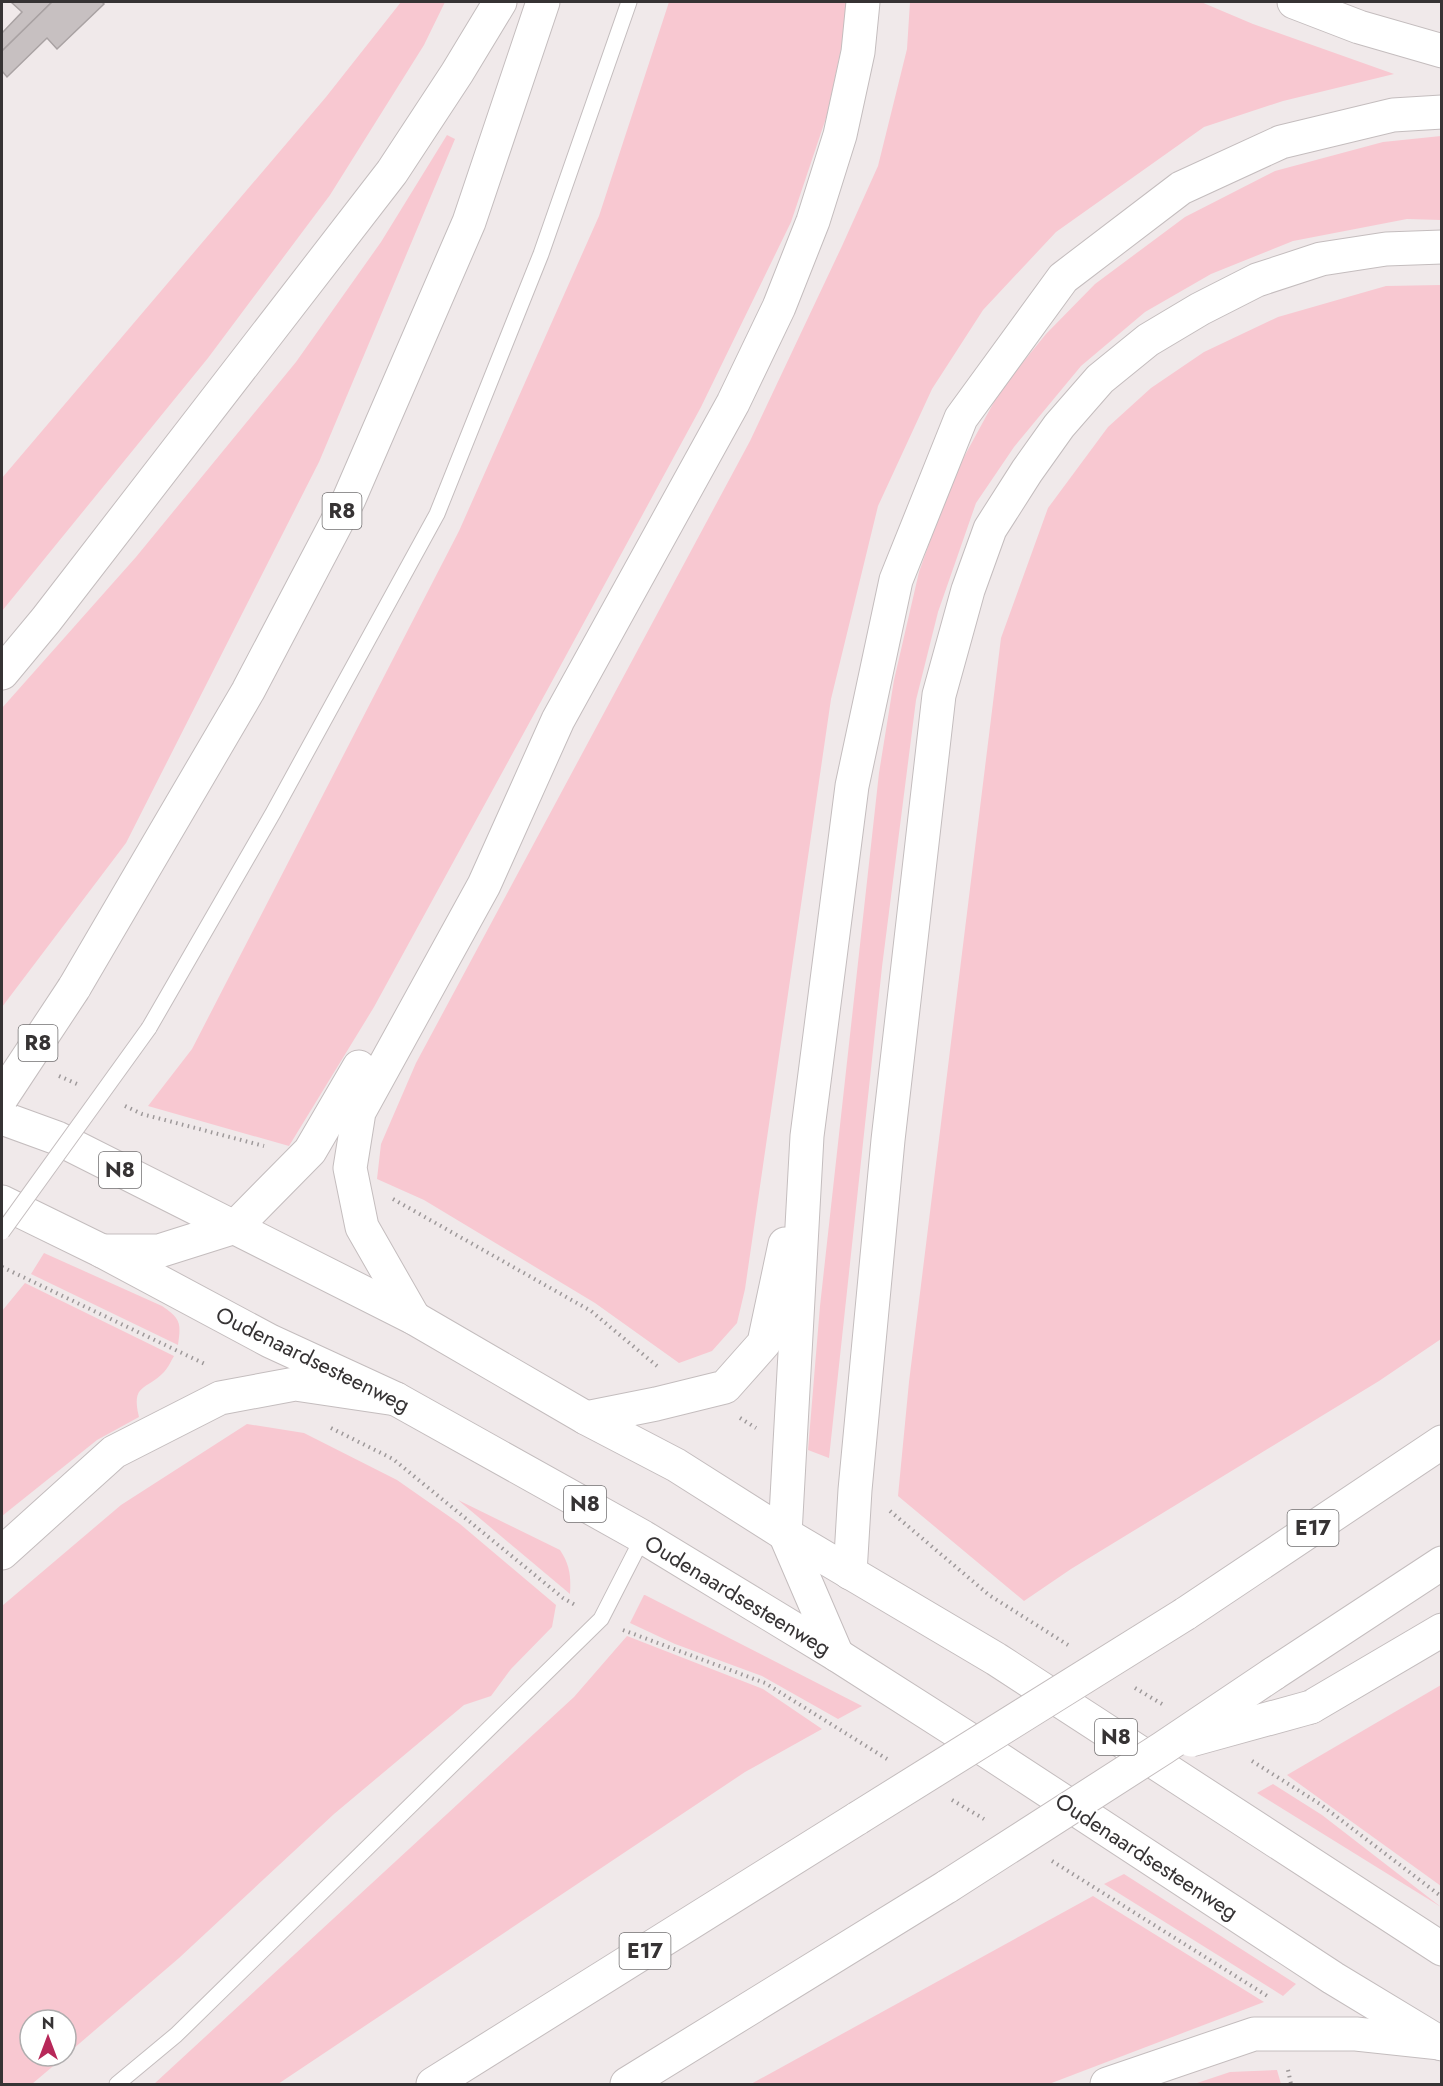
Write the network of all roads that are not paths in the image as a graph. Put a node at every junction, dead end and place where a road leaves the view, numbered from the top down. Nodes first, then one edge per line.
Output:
1 (500, 2) edge
2 (543, 2) edge
3 (629, 2) edge
4 (863, 2) edge
5 (1294, 2) edge
6 (1442, 51) edge
7 (1442, 112) edge
8 (1442, 248) edge
9 (2, 673) edge
10 (533, 771) junction
11 (2, 1097) edge
12 (2, 1118) edge
13 (807, 1136) junction
14 (2, 1202) edge
15 (235, 1227) junction
16 (2, 1232) edge
17 (102, 1251) junction
18 (414, 1318) junction
19 (396, 1399) junction
20 (586, 1418) junction
21 (1442, 1442) edge
22 (785, 1534) junction
23 (643, 1537) junction
24 (2, 1553) edge
25 (1442, 1563) edge
26 (850, 1573) junction
27 (1442, 1630) edge
28 (837, 1655) junction
29 (1163, 1748) junction
30 (1442, 1949) edge
31 (1441, 2044) edge
32 (117, 2085) edge
33 (433, 2085) edge
34 (627, 2085) edge
35 (1107, 2085) edge

1 - 9 main road
2 - 11 main road, R8, bridge
3 - 16 lane, bridge
4 - 10 main road
5 - 6 main road
7 - 13 main road
8 - 26 main road
10 - 15 main road
10 - 18 main road
12 - 15 main road, N8
13 - 20 main road
13 - 22 main road
14 - 17 main road, Oudenaardsesteenweg / N8
15 - 17 main road
15 - 18 main road, N8
17 - 19 main road, Oudenaardsesteenweg / N8
18 - 20 main road, N8
19 - 23 main road, Oudenaardsesteenweg / N8
19 - 24 main road
20 - 22 main road, N8
21 - 33 main road, E17, bridge
22 - 26 main road, N8
22 - 28 main road
23 - 28 main road, Oudenaardsesteenweg / N8
23 - 32 lane
25 - 29 main road, bridge
26 - 30 main road, N8
27 - 29 main road, bridge
28 - 31 main road, Oudenaardsesteenweg / N8
29 - 34 main road, bridge
31 - 35 main road

